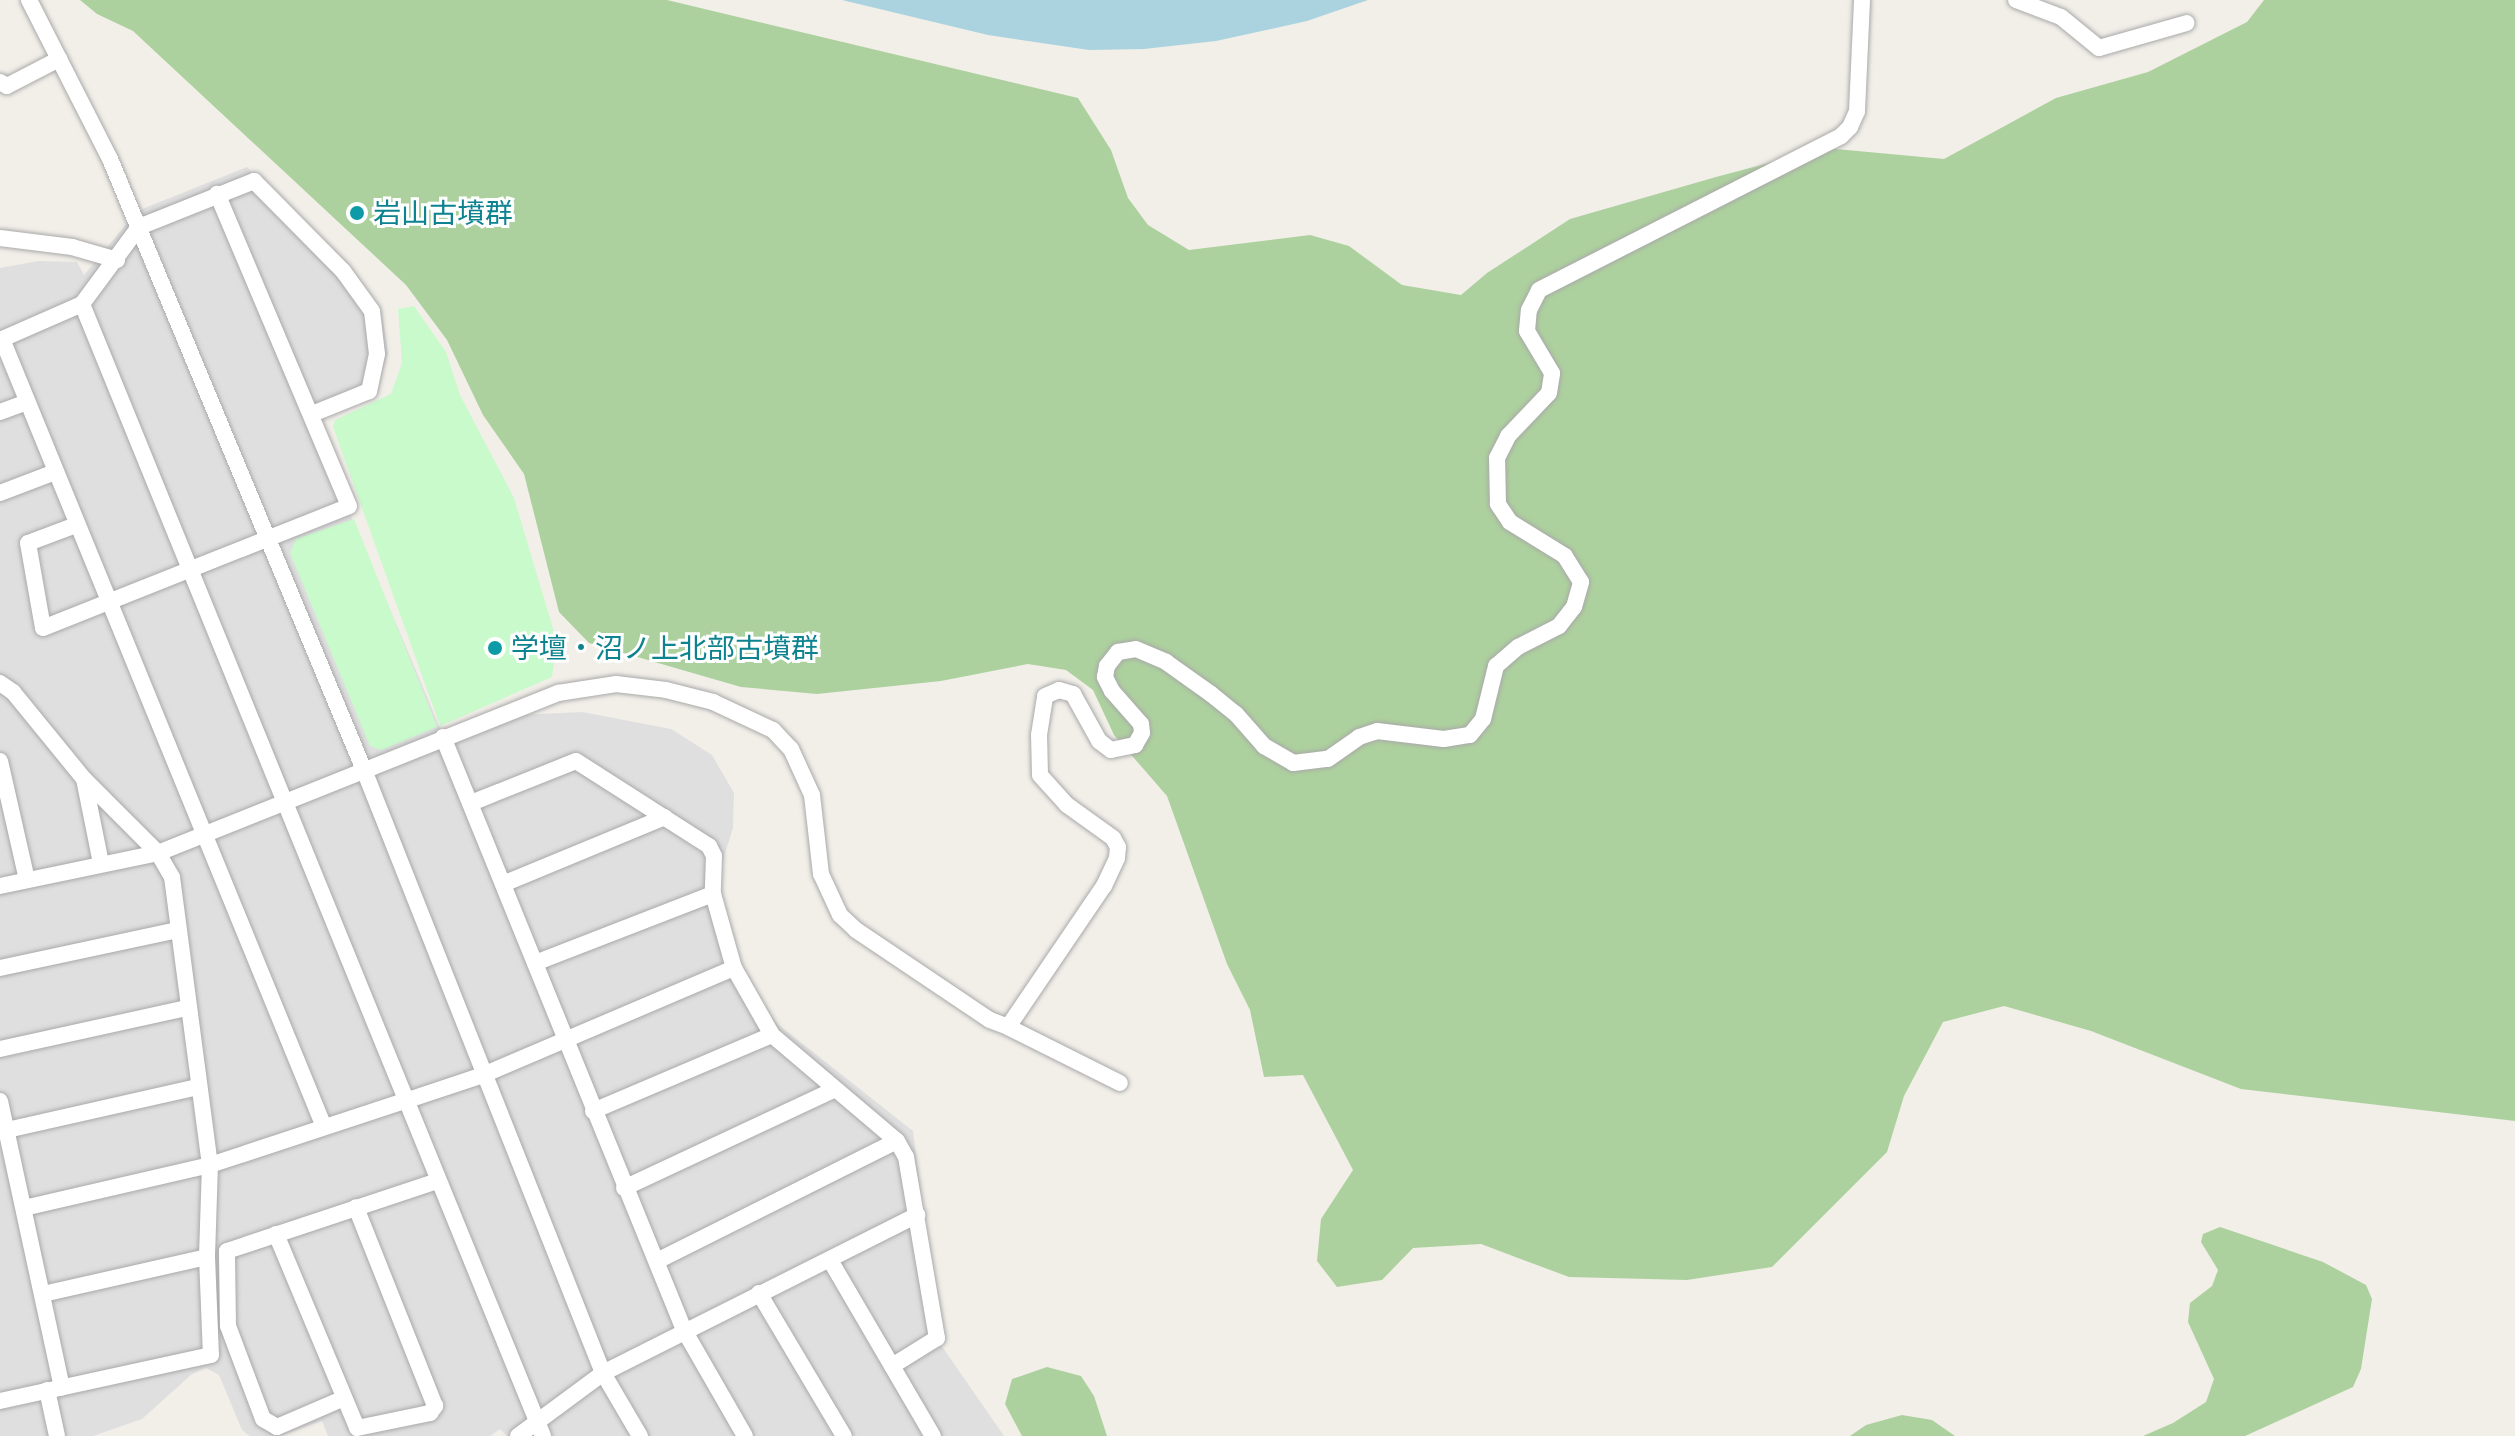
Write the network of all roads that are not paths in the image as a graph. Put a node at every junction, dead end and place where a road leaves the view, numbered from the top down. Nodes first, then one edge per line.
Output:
1 (29, 0) edge
2 (1862, 0) edge
3 (2016, 0) edge
4 (2187, 23) dead end
5 (59, 59) junction
6 (0, 82) edge
7 (217, 194) junction
8 (139, 227) junction
9 (0, 238) edge
10 (117, 260) junction
11 (82, 304) junction
12 (1, 339) edge
13 (27, 402) junction
14 (0, 412) edge
15 (312, 414) junction
16 (55, 472) junction
17 (0, 493) edge
18 (76, 525) junction
19 (267, 538) junction
20 (189, 571) junction
21 (109, 602) junction
22 (0, 683) edge
23 (443, 737) junction
24 (0, 761) edge
25 (364, 770) junction
26 (84, 779) junction
27 (283, 803) junction
28 (471, 803) junction
29 (665, 817) junction
30 (204, 835) junction
31 (158, 853) junction
32 (101, 863) junction
33 (27, 880) junction
34 (503, 884) junction
35 (0, 886) edge
36 (713, 894) junction
37 (177, 930) junction
38 (535, 963) junction
39 (0, 968) edge
40 (734, 968) junction
41 (187, 1008) junction
42 (1008, 1027) junction
43 (772, 1035) junction
44 (566, 1041) junction
45 (0, 1049) edge
46 (483, 1075) junction
47 (1120, 1083) dead end
48 (198, 1087) junction
49 (835, 1089) junction
50 (0, 1101) edge
51 (405, 1101) junction
52 (593, 1111) junction
53 (324, 1127) junction
54 (7, 1130) junction
55 (897, 1141) junction
56 (6, 1163) edge
57 (210, 1165) junction
58 (437, 1181) junction
59 (624, 1188) junction
60 (356, 1207) junction
61 (24, 1208) junction
62 (917, 1215) junction
63 (276, 1234) junction
64 (207, 1257) junction
65 (830, 1260) junction
66 (657, 1261) junction
67 (759, 1293) junction
68 (43, 1294) junction
69 (684, 1330) junction
70 (892, 1366) junction
71 (603, 1373) junction
72 (54, 1388) junction
73 (342, 1399) junction
74 (0, 1401) edge
75 (539, 1430) edge
76 (57, 1436) edge
77 (518, 1436) edge
78 (640, 1436) edge
79 (745, 1436) edge
80 (844, 1436) edge
81 (933, 1436) edge

1 - 5 street
2 - 42 street
3 - 4 street
5 - 6 street
5 - 8 street
7 - 8 street
7 - 15 street
7 - 15 street
8 - 10 street
8 - 19 street
9 - 10 street
10 - 11 street
11 - 12 street
11 - 20 street
12 - 13 street
13 - 14 street
13 - 16 street
15 - 19 street
16 - 17 street
16 - 18 street
18 - 21 street
18 - 21 street
19 - 20 street
19 - 25 street
20 - 21 street
20 - 27 street
21 - 30 street
22 - 26 street
23 - 25 street
23 - 28 street
23 - 42 street
24 - 33 street
25 - 27 street
25 - 46 street
26 - 31 street
26 - 32 street
27 - 30 street
27 - 51 street
28 - 29 street
28 - 34 street
29 - 34 street
29 - 36 street
30 - 31 street
30 - 53 street
31 - 32 street
31 - 37 street
32 - 33 street
33 - 35 street
34 - 38 street
36 - 38 street
36 - 40 street
37 - 39 street
37 - 41 street
38 - 44 street
40 - 43 street
40 - 44 street
41 - 45 street
41 - 48 street
42 - 47 street
43 - 49 street
43 - 52 street
44 - 46 street
44 - 52 street
46 - 51 street
46 - 71 street
48 - 54 street
48 - 57 street
49 - 55 street
49 - 59 street
50 - 54 street
51 - 53 street
51 - 58 street
52 - 59 street
53 - 57 street
54 - 56 street
55 - 62 street
55 - 66 street
56 - 61 street
57 - 61 street
57 - 64 street
58 - 60 street
58 - 75 street
59 - 66 street
60 - 63 street
60 - 73 street
61 - 68 street
62 - 65 street
62 - 70 street
63 - 73 street
63 - 73 street
64 - 68 street
64 - 72 street
65 - 67 street
65 - 70 street
66 - 69 street
67 - 69 street
67 - 80 street
68 - 72 street
69 - 71 street
69 - 79 street
70 - 81 street
71 - 75 street
71 - 78 street
72 - 74 street
72 - 76 street
75 - 77 street

